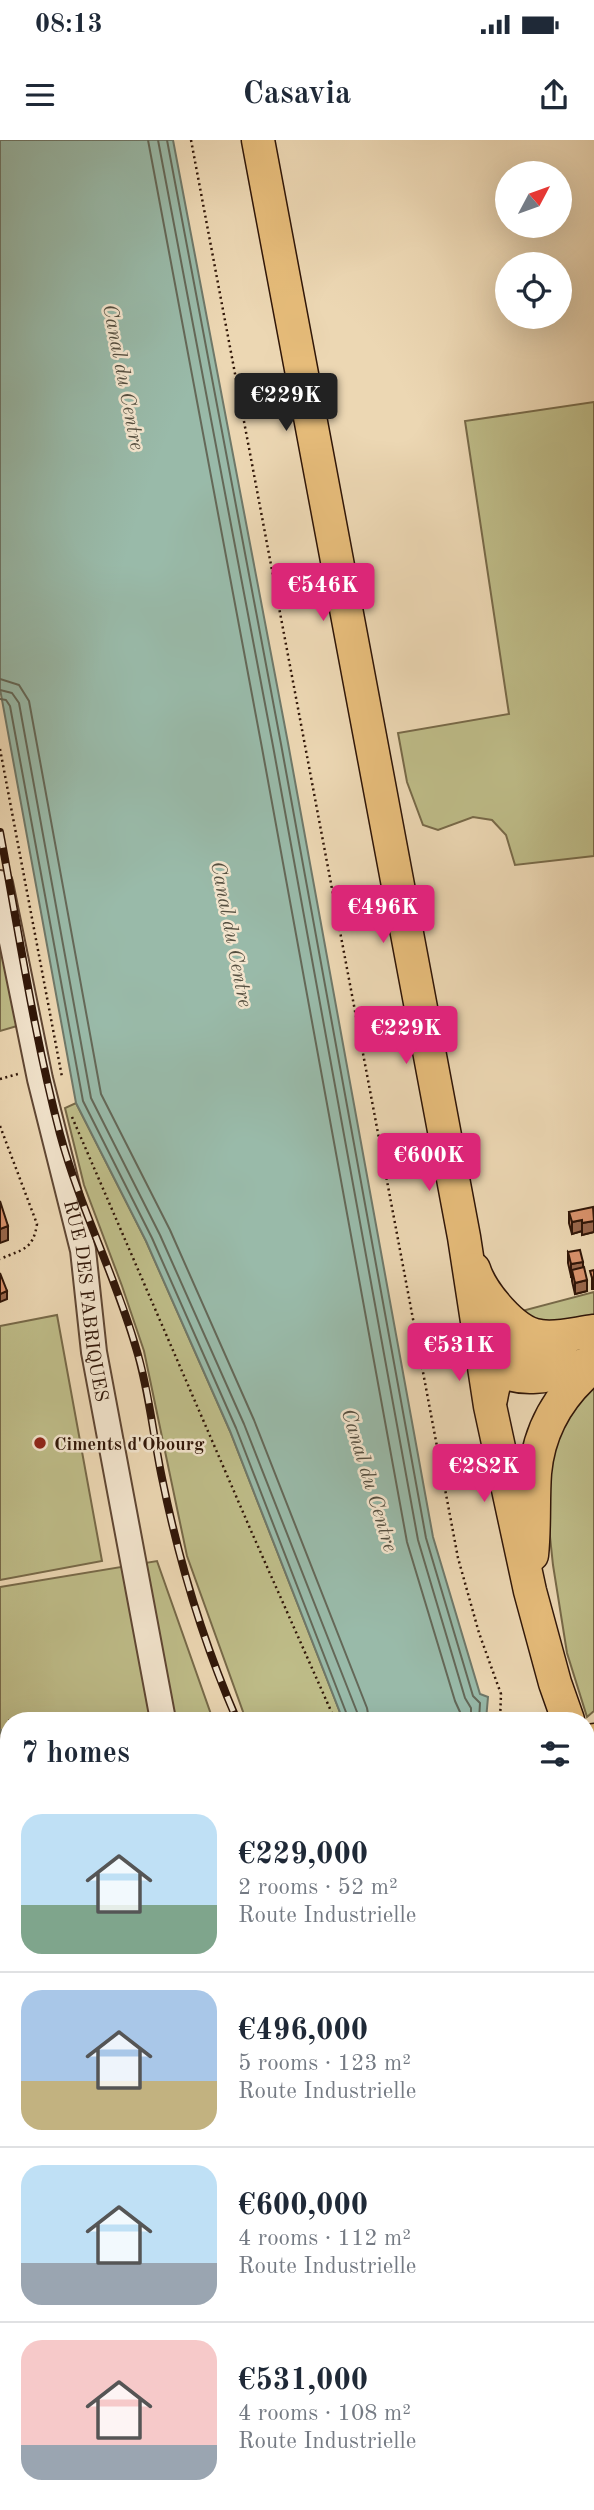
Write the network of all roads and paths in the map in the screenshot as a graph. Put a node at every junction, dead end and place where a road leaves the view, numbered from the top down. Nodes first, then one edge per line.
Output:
1 (191, 140) edge
2 (258, 140) edge
3 (0, 749) edge
4 (0, 883) edge
5 (63, 1082) dead end
6 (68, 1108) dead end
7 (0, 1126) edge
8 (464, 1237) junction
9 (0, 1259) edge
10 (594, 1331) edge
11 (594, 1337) edge
12 (489, 1361) junction
13 (594, 1364) edge
14 (530, 1591) junction
15 (162, 1712) edge
16 (331, 1712) edge
17 (500, 1712) edge
18 (565, 1712) edge

1 - 17 path
2 - 8 main road
3 - 5 path
4 - 15 street, RUE DES FABRIQUES
6 - 16 path
7 - 9 path
8 - 10 main road
8 - 12 main road
11 - 12 main road
12 - 13 main road
12 - 14 main road
13 - 14 main road
14 - 18 main road

